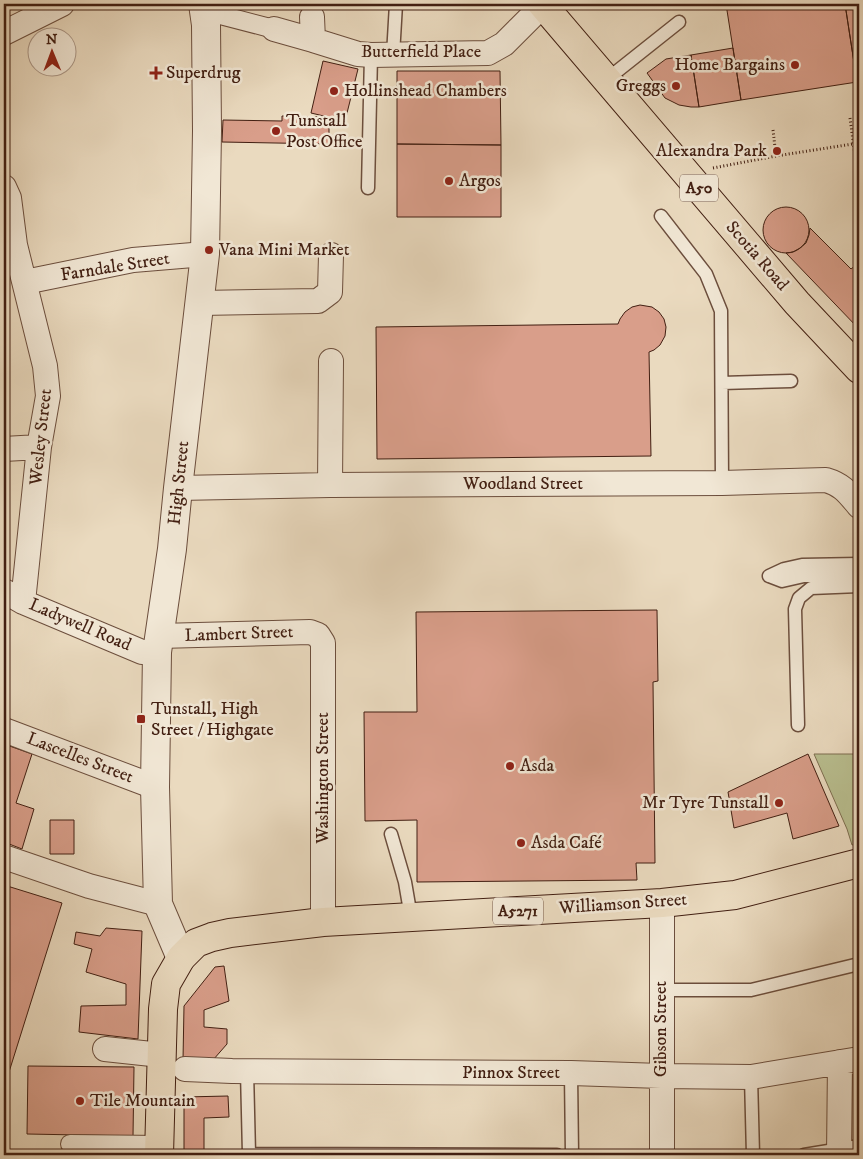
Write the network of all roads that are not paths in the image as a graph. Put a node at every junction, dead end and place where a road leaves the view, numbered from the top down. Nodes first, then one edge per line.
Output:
1 (62, 4) edge
2 (396, 4) edge
3 (542, 5) edge
4 (204, 8) edge
5 (679, 22) dead end
6 (274, 29) joint
7 (4, 33) edge
8 (382, 55) junction
9 (606, 80) junction
10 (4, 187) edge
11 (368, 188) dead end
12 (661, 216) dead end
13 (10, 246) edge
14 (205, 254) junction
15 (331, 255) dead end
16 (25, 282) junction
17 (200, 302) junction
18 (331, 361) dead end
19 (859, 369) edge
20 (791, 381) dead end
21 (722, 383) junction
22 (39, 447) junction
23 (4, 449) edge
24 (722, 483) junction
25 (330, 485) junction
26 (178, 488) junction
27 (859, 506) edge
28 (859, 564) edge
29 (859, 575) edge
30 (859, 586) edge
31 (14, 597) edge
32 (318, 635) joint
33 (158, 644) junction
34 (798, 725) dead end
35 (4, 730) edge
36 (155, 787) junction
37 (391, 834) dead end
38 (4, 857) edge
39 (859, 863) edge
40 (662, 903) junction
41 (158, 904) junction
42 (411, 917) junction
43 (323, 922) junction
44 (181, 958) junction
45 (859, 964) edge
46 (661, 990) junction
47 (105, 1049) dead end
48 (850, 1061) edge
49 (169, 1065) junction
50 (247, 1071) junction
51 (571, 1073) junction
52 (662, 1076) junction
53 (751, 1077) junction
54 (70, 1144) dead end
55 (159, 1150) edge
56 (846, 1151) edge
57 (557, 1155) edge
58 (572, 1155) edge
59 (662, 1155) edge
60 (753, 1155) edge
61 (804, 1155) edge

1 - 7 street
2 - 8 lane
3 - 8 street, Butterfield Place
3 - 9 main road, Scotia Road / A50
4 - 6 street, Butterfield Place
4 - 14 street, High Street
5 - 9 lane
6 - 8 street, Butterfield Place
8 - 11 lane
9 - 19 main road, Scotia Road / A50
10 - 13 street, Wesley Street
12 - 21 lane
13 - 16 street, Wesley Street
14 - 16 street, Farndale Street
14 - 17 street, High Street
15 - 17 street
16 - 22 street, Wesley Street
17 - 26 street, High Street
18 - 25 street
20 - 21 lane
21 - 24 lane
22 - 23 street
22 - 31 street, Wesley Street
24 - 25 street, Woodland Street
24 - 27 street, Woodland Street
25 - 26 street, Woodland Street
26 - 33 street, High Street
28 - 29 lane
30 - 34 lane
31 - 33 street, Ladywell Road
32 - 33 street, Lambert Street
32 - 43 street, Washington Street
33 - 36 street, High Street
35 - 36 street, Lascelles Street
36 - 41 street, High Street
37 - 42 lane
38 - 41 street
39 - 40 main road, Williamson Street / A5271
40 - 42 main road, Williamson Street / A5271
40 - 46 street, Gibson Street
41 - 44 street, High Street
42 - 43 main road, Williamson Street / A5271
43 - 44 main road, Williamson Street / A5271
44 - 49 main road, A5271
45 - 46 lane
46 - 52 street, Gibson Street
47 - 49 street, Pinnox Street
48 - 53 street, Pinnox Street
48 - 56 street
49 - 50 street, Pinnox Street
49 - 55 main road, A5271
50 - 51 street, Pinnox Street
50 - 57 lane
51 - 52 street, Pinnox Street
51 - 58 lane
52 - 53 street, Pinnox Street
52 - 59 street, Gibson Street
53 - 60 lane
54 - 55 street
56 - 61 lane

